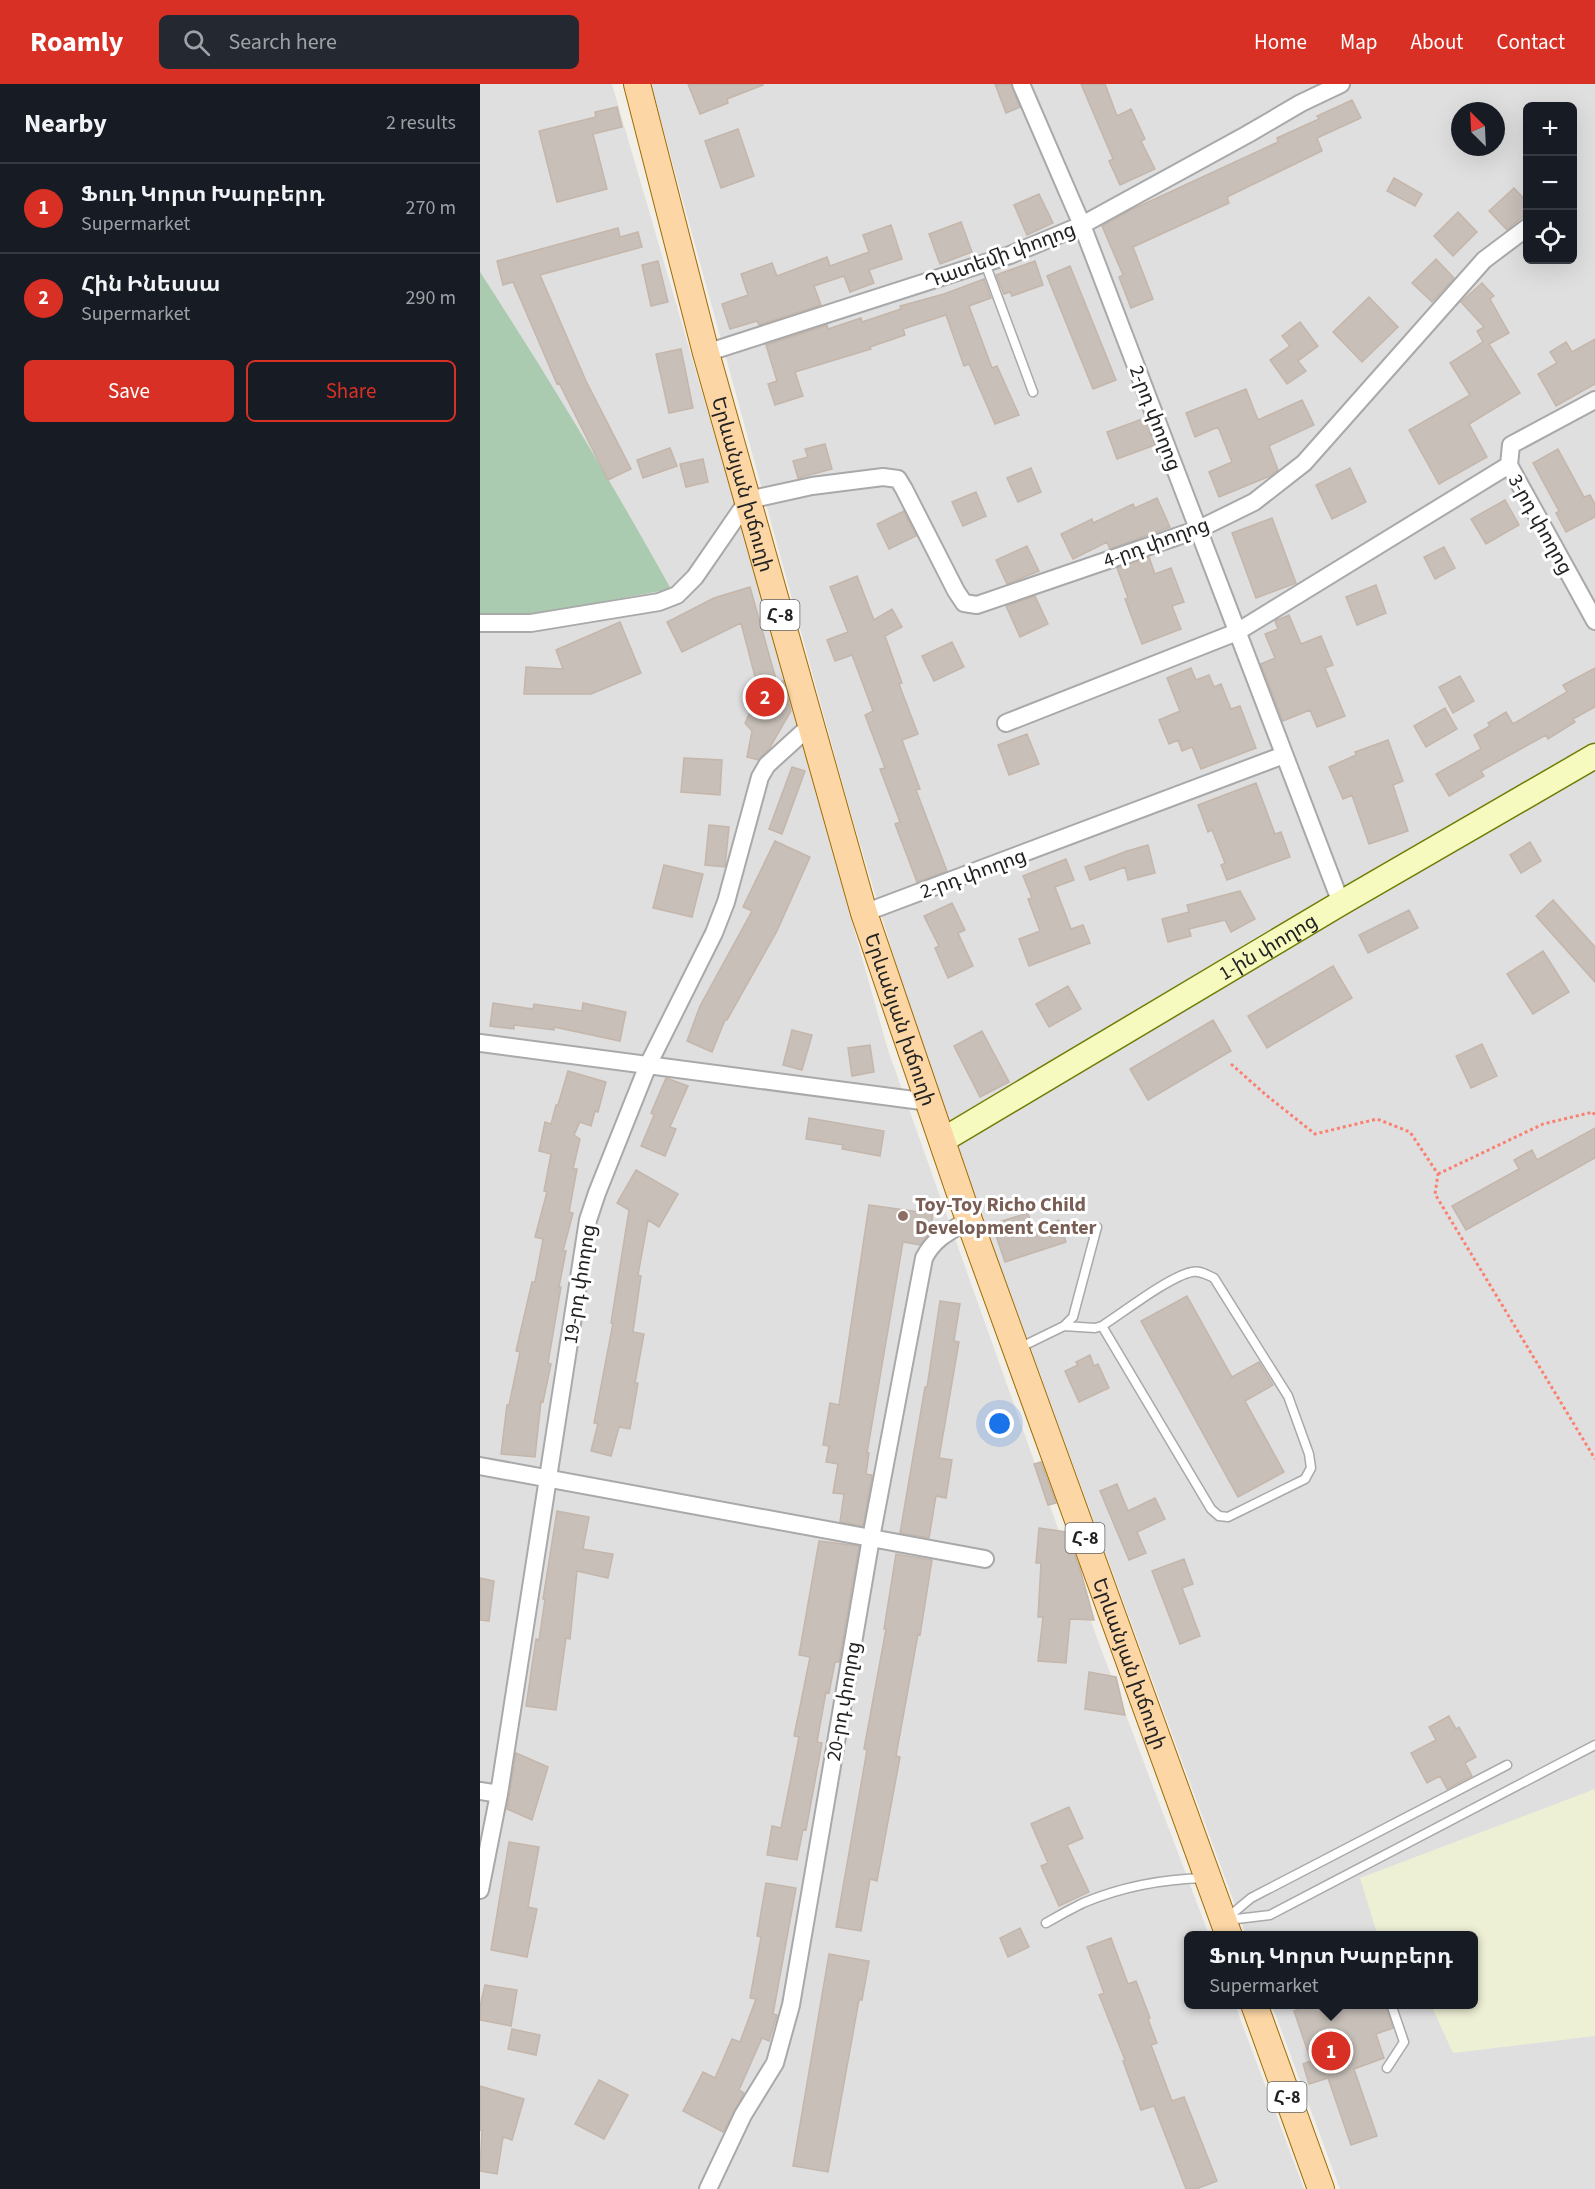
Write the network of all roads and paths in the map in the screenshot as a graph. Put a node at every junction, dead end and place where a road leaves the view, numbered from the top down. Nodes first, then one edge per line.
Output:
1 (637, 84) edge
2 (1021, 84) edge
3 (1341, 84) edge
4 (1082, 225) junction
5 (1523, 230) edge
6 (986, 263) junction
7 (706, 353) junction
8 (1033, 392) dead end
9 (1595, 400) edge
10 (1509, 465) junction
11 (748, 500) junction
12 (1199, 529) junction
13 (1595, 621) edge
14 (480, 623) edge
15 (1237, 632) junction
16 (1006, 723) dead end
17 (811, 725) junction
18 (1284, 755) junction
19 (1595, 756) edge
20 (1341, 903) junction
21 (864, 913) junction
22 (480, 1043) edge
23 (648, 1065) junction
24 (1232, 1065) dead end
25 (929, 1102) junction
26 (1595, 1116) edge
27 (943, 1140) junction
28 (1438, 1174) junction
29 (969, 1220) junction
30 (1097, 1227) dead end
31 (1064, 1326) junction
32 (1102, 1326) junction
33 (1016, 1349) junction
34 (1595, 1459) edge
35 (480, 1467) edge
36 (549, 1478) junction
37 (871, 1538) junction
38 (985, 1559) dead end
39 (1595, 1745) edge
40 (1507, 1765) dead end
41 (480, 1791) edge
42 (499, 1794) junction
43 (1209, 1878) junction
44 (480, 1890) edge
45 (1046, 1923) dead end
46 (1227, 1928) edge
47 (1258, 2009) edge
48 (1393, 2009) edge
49 (1388, 2068) dead end
50 (708, 2189) edge
51 (1321, 2189) edge

1 - 7 main road, Երևանյան խճուղի / Հ-8
2 - 4 street, 2-րդ փողոց
3 - 4 street, Դատեմի փողոց
4 - 6 street, Դատեմի փողոց
4 - 12 street, 2-րդ փողոց
5 - 12 street, 4-րդ փողոց
6 - 7 street, Դատեմի փողոց
6 - 8 lane
7 - 11 main road, Երևանյան խճուղի / Հ-8
9 - 10 street, 3-րդ փողոց
10 - 13 street, 3-րդ փողոց
10 - 15 street
11 - 12 street, 4-րդ փողոց
11 - 14 street
11 - 17 main road, Երևանյան խճուղի / Հ-8
12 - 15 street, 2-րդ փողոց
15 - 16 street
15 - 18 street, 2-րդ փողոց
17 - 21 main road, Երևանյան խճուղի / Հ-8
17 - 23 street, 19-րդ փողոց
18 - 20 street, 2-րդ փողոց
18 - 21 street, 2-րդ փողոց
19 - 20 main road, 1-ին փողոց
20 - 27 main road, 1-ին փողոց
21 - 25 main road, Երևանյան խճուղի / Հ-8
22 - 23 street
23 - 25 street
23 - 36 street, 19-րդ փողոց
24 - 28 path
25 - 27 main road, Երևանյան խճուղի / Հ-8
26 - 28 path
27 - 29 main road, Երևանյան խճուղի / Հ-8
28 - 34 path
29 - 33 main road, Երևանյան խճուղի / Հ-8
29 - 37 street, 20-րդ փողոց
30 - 31 lane
31 - 32 lane
31 - 33 lane
32 - 32 lane
33 - 43 main road, Երևանյան խճուղի / Հ-8
35 - 36 street
36 - 37 street
36 - 42 street, 19-րդ փողոց
37 - 38 street
37 - 50 street, 20-րդ փողոց
39 - 46 lane
40 - 46 lane
41 - 42 street
42 - 44 street, 19-րդ փողոց
43 - 45 lane
43 - 46 main road, Երևանյան խճուղի / Հ-8
47 - 51 main road, Հ-8
48 - 49 lane

